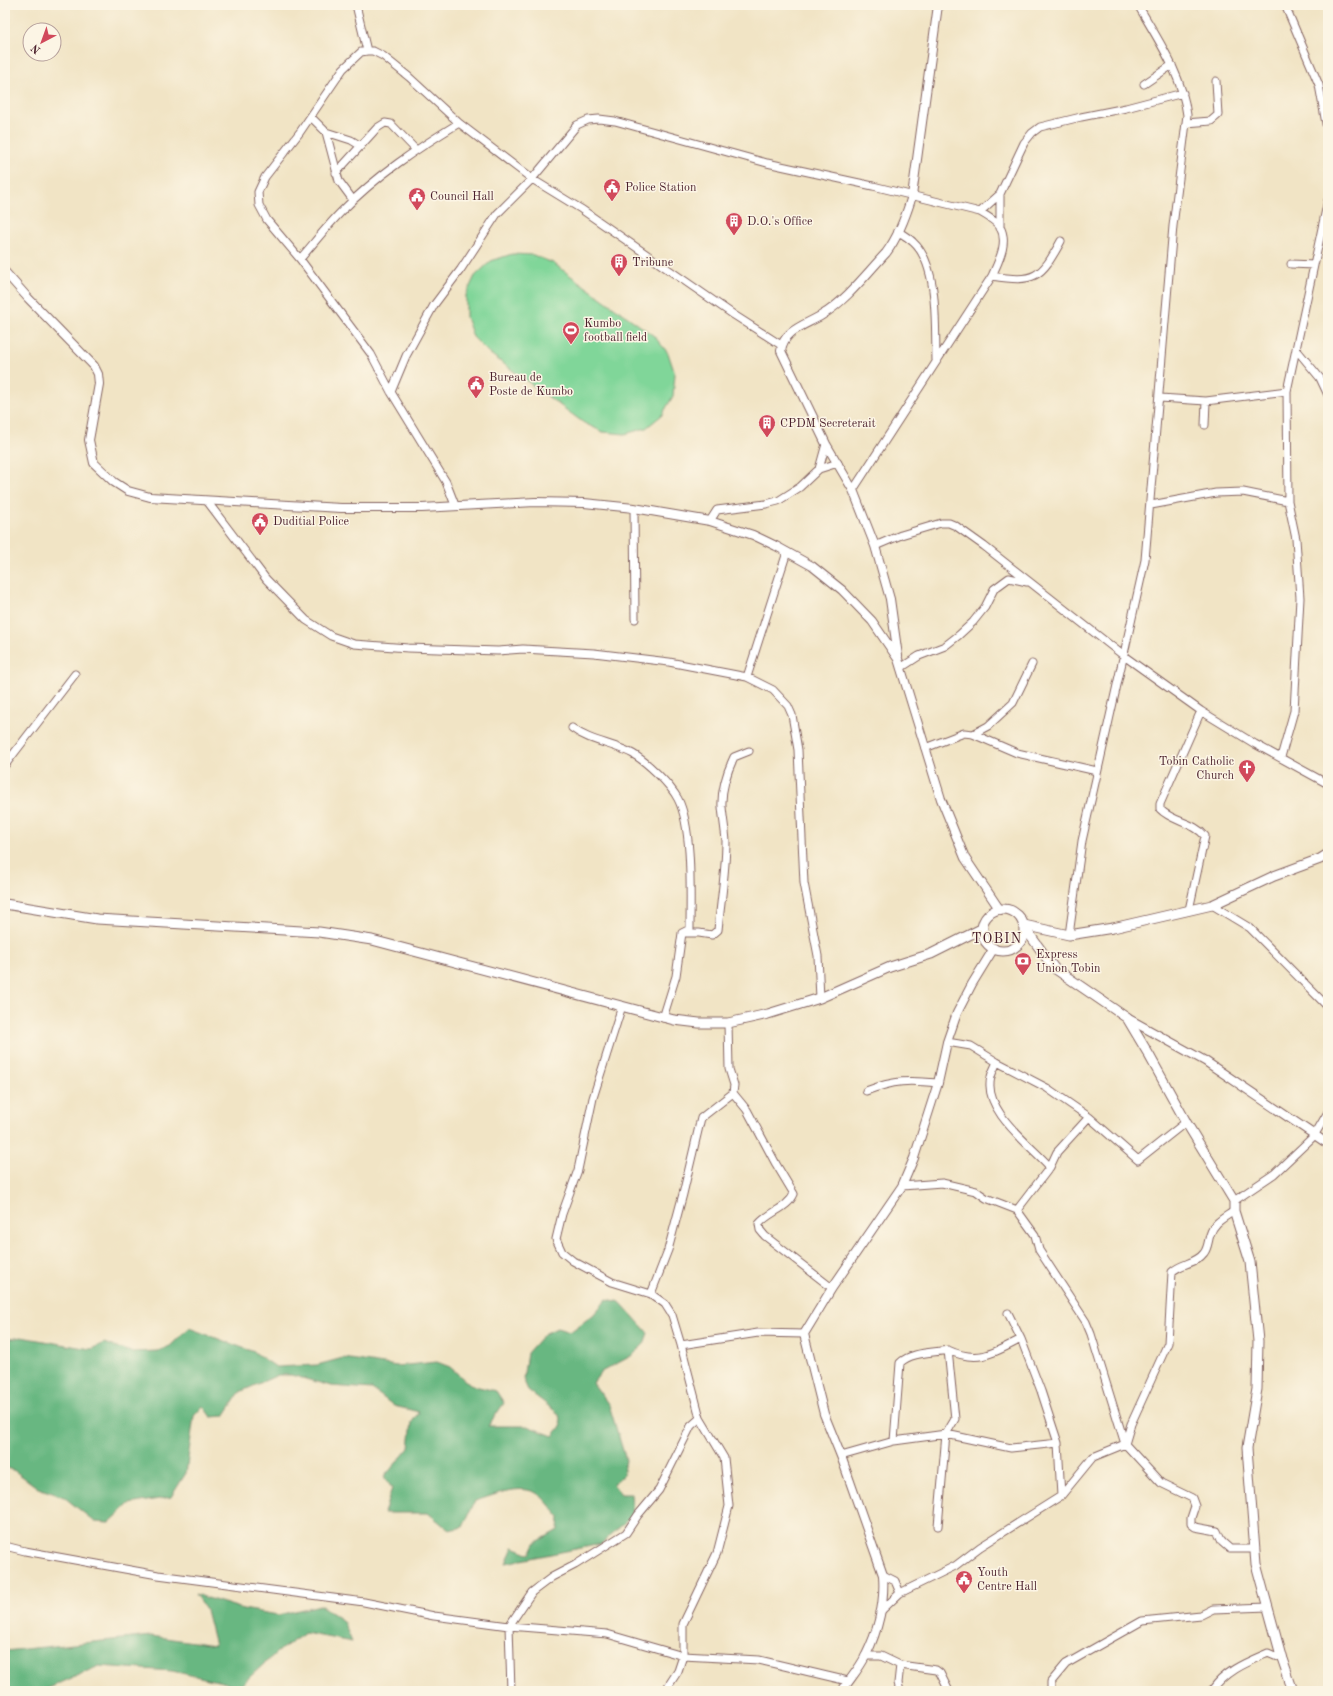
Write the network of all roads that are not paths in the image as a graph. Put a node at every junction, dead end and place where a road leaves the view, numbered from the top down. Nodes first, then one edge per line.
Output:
1 (356, 5) edge
2 (938, 5) edge
3 (1138, 5) edge
4 (1285, 5) edge
5 (367, 51) junction
6 (1172, 65) junction
7 (1216, 80) dead end
8 (1144, 84) dead end
9 (1183, 93) junction
10 (310, 117) junction
11 (459, 123) junction
12 (1186, 123) junction
13 (326, 132) junction
14 (1328, 135) edge
15 (361, 146) junction
16 (416, 150) junction
17 (336, 173) junction
18 (532, 179) junction
19 (1000, 194) junction
20 (912, 196) junction
21 (353, 200) junction
22 (1328, 200) edge
23 (980, 212) junction
24 (1000, 228) junction
25 (898, 231) junction
26 (1061, 241) dead end
27 (300, 259) junction
28 (1291, 264) dead end
29 (1314, 265) junction
30 (5, 272) edge
31 (992, 276) junction
32 (781, 345) junction
33 (1296, 349) junction
34 (936, 360) junction
35 (1287, 391) junction
36 (391, 392) junction
37 (1328, 395) edge
38 (1160, 398) junction
39 (1206, 402) junction
40 (1205, 425) dead end
41 (826, 444) junction
42 (838, 463) junction
43 (819, 469) junction
44 (853, 490) junction
45 (207, 501) junction
46 (1288, 501) junction
47 (455, 505) junction
48 (1151, 505) junction
49 (634, 508) junction
50 (710, 521) junction
51 (875, 546) junction
52 (787, 552) junction
53 (1029, 582) junction
54 (635, 619) dead end
55 (1124, 656) junction
56 (898, 659) junction
57 (1032, 664) dead end
58 (902, 667) junction
59 (75, 674) dead end
60 (747, 677) junction
61 (1201, 711) junction
62 (572, 728) dead end
63 (973, 734) junction
64 (925, 748) junction
65 (749, 751) dead end
66 (1280, 757) junction
67 (5, 765) edge
68 (1097, 771) junction
69 (1328, 784) edge
70 (1328, 854) edge
71 (5, 904) edge
72 (1212, 905) junction
73 (1000, 910) junction
74 (1189, 910) junction
75 (1024, 926) junction
76 (983, 928) junction
77 (682, 932) junction
78 (1070, 935) junction
79 (994, 948) junction
80 (820, 998) junction
81 (622, 1006) junction
82 (1328, 1007) edge
83 (663, 1018) junction
84 (1127, 1018) junction
85 (728, 1023) junction
86 (947, 1042) junction
87 (997, 1062) junction
88 (938, 1083) junction
89 (866, 1091) dead end
90 (733, 1093) junction
91 (1328, 1112) edge
92 (1089, 1118) junction
93 (1186, 1122) junction
94 (1314, 1136) junction
95 (1328, 1144) edge
96 (1050, 1167) junction
97 (902, 1186) junction
98 (1234, 1201) junction
99 (1017, 1210) junction
100 (1234, 1211) junction
101 (832, 1288) junction
102 (651, 1294) junction
103 (1008, 1313) dead end
104 (804, 1334) junction
105 (1021, 1339) junction
106 (681, 1345) junction
107 (948, 1350) junction
108 (700, 1418) junction
109 (946, 1434) junction
110 (894, 1441) junction
111 (1058, 1443) junction
112 (1125, 1444) junction
113 (841, 1456) junction
114 (1061, 1496) junction
115 (938, 1526) dead end
116 (5, 1546) edge
117 (1255, 1549) junction
118 (884, 1575) junction
119 (900, 1593) junction
120 (1268, 1607) junction
121 (880, 1612) junction
122 (509, 1626) junction
123 (683, 1656) junction
124 (865, 1656) junction
125 (1282, 1659) junction
126 (900, 1665) junction
127 (848, 1681) junction
128 (512, 1691) edge
129 (665, 1691) edge
130 (842, 1691) edge
131 (900, 1691) edge
132 (948, 1691) edge
133 (1051, 1691) edge
134 (1211, 1691) edge
135 (1294, 1691) edge

1 - 5 street
2 - 20 street
3 - 6 street
4 - 14 street
5 - 10 street
5 - 11 street
6 - 8 street
6 - 9 street
7 - 12 street
9 - 12 street
9 - 19 street
10 - 13 street
10 - 27 street
11 - 16 street
11 - 18 street
12 - 38 street
13 - 15 street
13 - 17 street
15 - 16 street
15 - 17 street
16 - 21 street
17 - 21 street
18 - 20 street
18 - 32 street
18 - 36 street
19 - 23 street
19 - 24 street
20 - 23 street
20 - 25 street
21 - 27 street
22 - 29 street
23 - 24 street
24 - 31 street
25 - 32 street
25 - 34 street
26 - 31 street
27 - 36 street
28 - 29 street
29 - 33 street
30 - 45 street
31 - 34 street
32 - 41 street
33 - 35 street
33 - 37 street
34 - 44 street
35 - 39 street
35 - 46 street
36 - 47 street
38 - 39 street
38 - 48 street
39 - 40 street
41 - 42 street
41 - 43 street
42 - 43 street
42 - 44 street
43 - 50 street
44 - 51 street
45 - 47 street
45 - 60 street
46 - 48 street
46 - 66 street
47 - 49 street
48 - 55 street
49 - 50 street
49 - 54 street
50 - 52 street
51 - 53 street
51 - 56 street
52 - 56 street
52 - 60 street
53 - 55 street
53 - 58 street
55 - 61 street
55 - 68 street
56 - 58 street
57 - 63 street
58 - 64 street
59 - 67 street
60 - 80 street
61 - 66 street
61 - 74 street
62 - 77 street
63 - 64 street
63 - 68 street
64 - 73 street
65 - 77 street
66 - 69 street
68 - 78 street
70 - 72 main road
71 - 81 main road
72 - 74 main road
72 - 82 street
73 - 75 main road
73 - 76 main road
74 - 78 main road
75 - 78 main road
75 - 79 main road
75 - 84 main road
76 - 79 main road
76 - 80 main road
77 - 83 street
79 - 86 street
80 - 85 main road
81 - 83 main road
81 - 102 street
83 - 85 main road
84 - 93 main road
84 - 94 street
85 - 90 street
86 - 87 street
86 - 88 street
87 - 92 street
87 - 96 street
88 - 89 street
88 - 97 street
90 - 101 street
90 - 102 street
91 - 94 street
92 - 93 street
92 - 96 street
93 - 98 main road
94 - 95 street
94 - 98 street
96 - 99 street
97 - 99 street
97 - 101 street
98 - 100 main road
99 - 112 street
100 - 112 street
100 - 117 main road
101 - 104 street
102 - 106 street
103 - 105 street
104 - 106 street
104 - 113 street
105 - 107 street
105 - 111 street
106 - 108 street
107 - 109 street
107 - 110 street
108 - 122 street
108 - 123 street
109 - 110 street
109 - 111 street
109 - 115 street
110 - 113 street
111 - 114 street
112 - 114 street
112 - 117 street
113 - 118 street
114 - 119 street
116 - 122 street
117 - 120 main road
118 - 119 street
118 - 121 street
119 - 121 street
120 - 125 main road
120 - 133 street
121 - 124 street
122 - 123 street
122 - 128 street
123 - 127 street
123 - 129 street
124 - 126 street
124 - 127 street
125 - 134 street
125 - 135 main road
126 - 131 street
126 - 132 street
127 - 130 street

